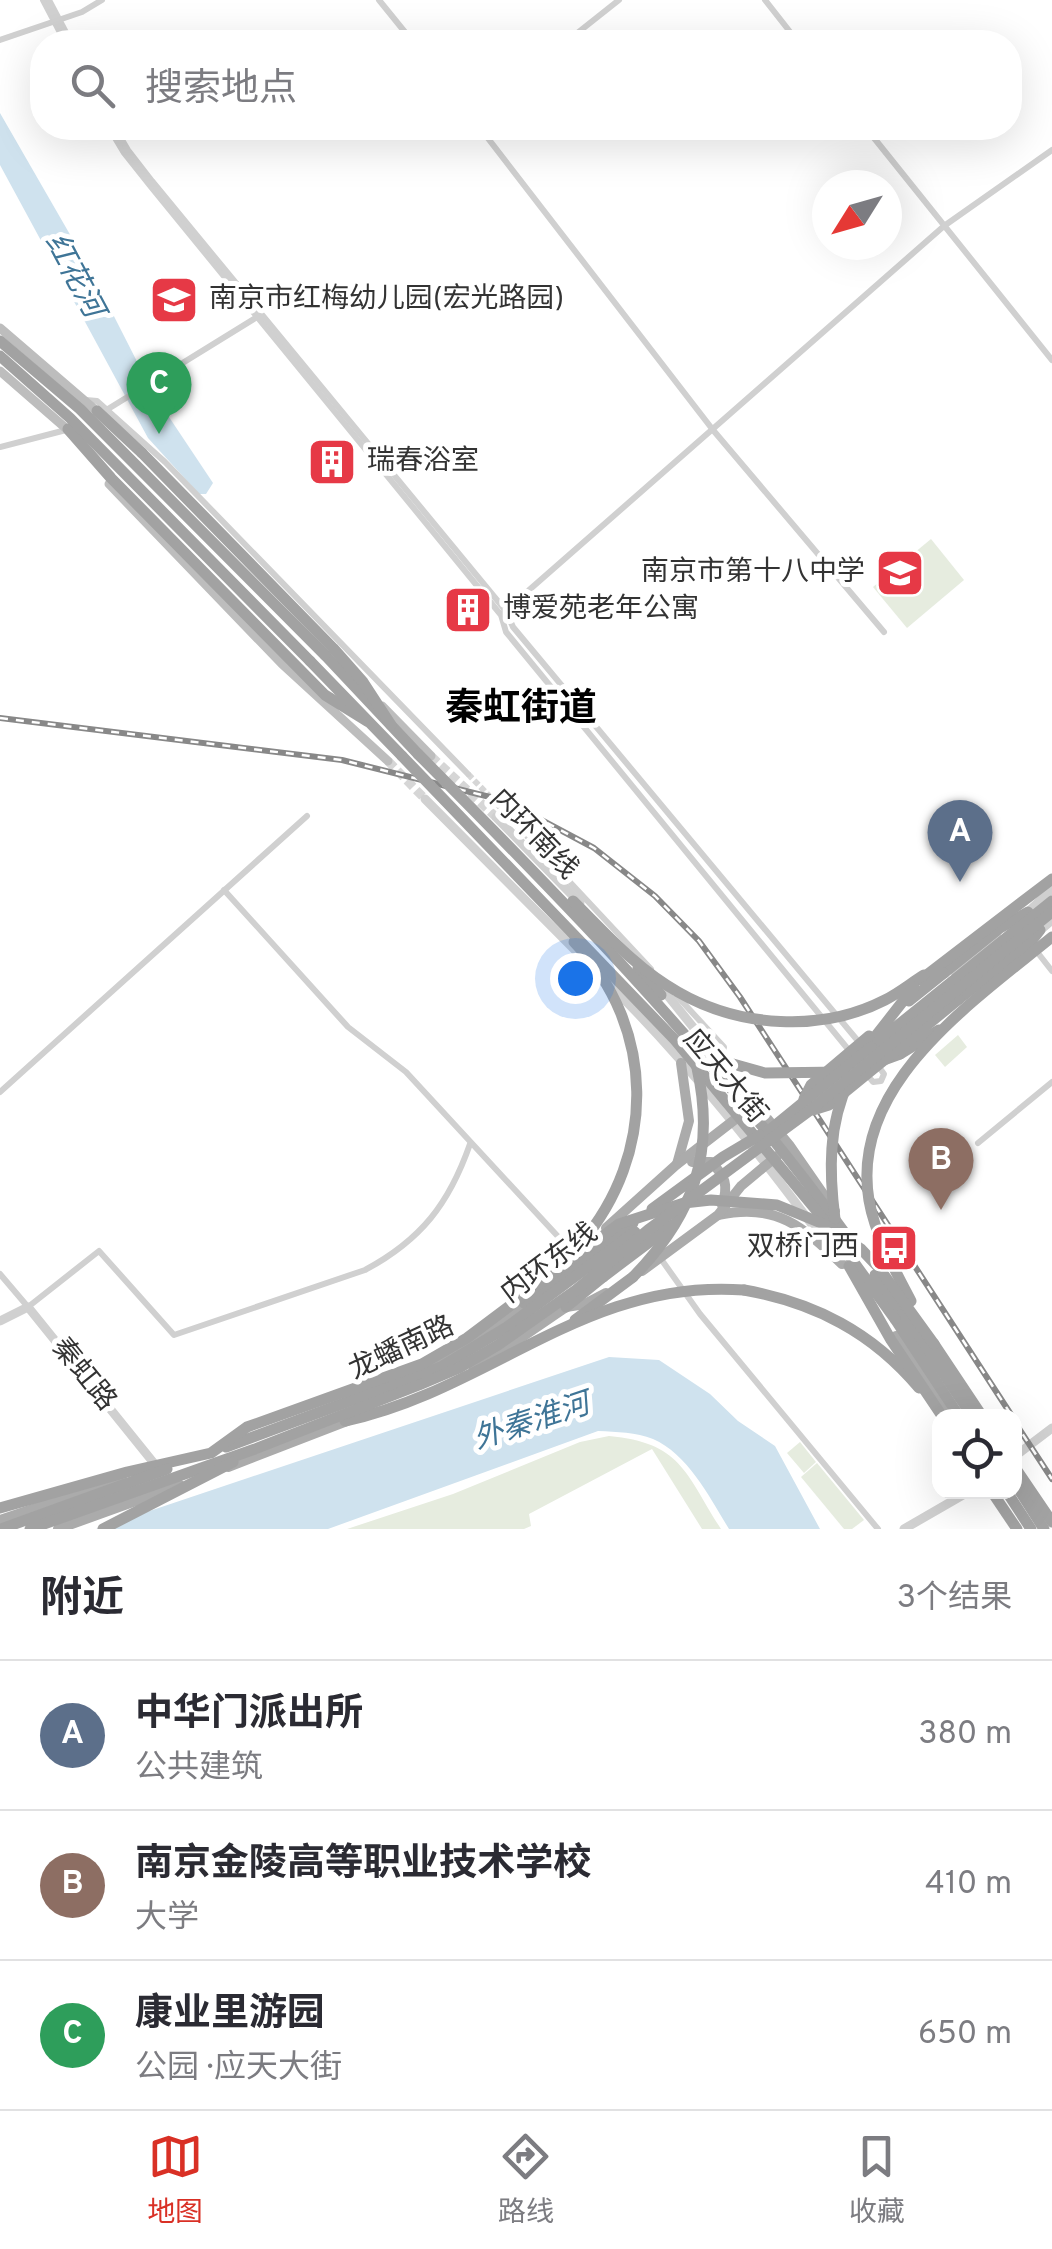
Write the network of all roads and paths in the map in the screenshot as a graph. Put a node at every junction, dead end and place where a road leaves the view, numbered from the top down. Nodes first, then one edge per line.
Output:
1 (46, 0) edge
2 (102, 0) edge
3 (379, 0) edge
4 (619, 0) edge
5 (764, 0) edge
6 (56, 20) junction
7 (61, 30) edge
8 (403, 30) edge
9 (581, 30) edge
10 (788, 30) edge
11 (0, 40) edge
12 (118, 140) edge
13 (489, 140) edge
14 (876, 140) edge
15 (1052, 150) edge
16 (944, 226) junction
17 (260, 315) junction
18 (0, 328) edge
19 (0, 341) edge
20 (0, 356) edge
21 (1052, 360) edge
22 (0, 370) edge
23 (106, 409) junction
24 (68, 430) junction
25 (712, 430) junction
26 (0, 447) edge
27 (503, 613) junction
28 (884, 632) dead end
29 (368, 720) junction
30 (391, 725) junction
31 (425, 755) junction
32 (402, 756) junction
33 (388, 761) tunnel mouth
34 (468, 774) tunnel mouth
35 (425, 800) tunnel mouth
36 (498, 804) tunnel mouth
37 (308, 816) dead end
38 (496, 818) tunnel mouth
39 (1052, 879) edge
40 (224, 890) junction
41 (1051, 892) edge
42 (1028, 912) junction
43 (1052, 912) edge
44 (1052, 920) edge
45 (600, 928) junction
46 (1046, 933) edge
47 (1030, 943) junction
48 (580, 948) junction
49 (1052, 971) edge
50 (924, 975) junction
51 (946, 1026) junction
52 (861, 1044) junction
53 (847, 1049) junction
54 (874, 1060) junction
55 (721, 1061) junction
56 (680, 1062) junction
57 (1052, 1082) edge
58 (0, 1092) edge
59 (756, 1104) junction
60 (806, 1107) junction
61 (733, 1123) junction
62 (775, 1131) junction
63 (978, 1143) dead end
64 (470, 1144) junction
65 (790, 1146) junction
66 (767, 1164) junction
67 (676, 1165) junction
68 (718, 1215) junction
69 (661, 1259) junction
70 (570, 1263) junction
71 (842, 1264) junction
72 (0, 1274) edge
73 (524, 1303) joint
74 (28, 1307) junction
75 (566, 1307) junction
76 (0, 1320) edge
77 (575, 1320) junction
78 (896, 1336) joint
79 (934, 1344) junction
80 (937, 1409) edge
81 (939, 1409) edge
82 (940, 1409) edge
83 (954, 1409) edge
84 (972, 1409) edge
85 (972, 1409) edge
86 (973, 1409) edge
87 (309, 1428) junction
88 (1052, 1428) edge
89 (255, 1448) junction
90 (1022, 1451) edge
91 (210, 1453) junction
92 (157, 1466) junction
93 (1022, 1480) edge
94 (1022, 1489) edge
95 (166, 1490) junction
96 (956, 1499) edge
97 (1000, 1499) edge
98 (1012, 1499) edge
99 (1, 1519) edge
100 (1049, 1527) edge
101 (30, 1529) edge
102 (59, 1529) edge
103 (103, 1529) edge
104 (878, 1529) edge
105 (904, 1529) edge
106 (1019, 1529) edge
107 (1031, 1529) edge

1 - 6 street
2 - 6 street
3 - 8 street
4 - 9 street
5 - 10 street
6 - 7 street
6 - 11 street
12 - 17 street
13 - 25 street
14 - 16 street
15 - 16 street
16 - 21 street
16 - 25 street
17 - 23 street
17 - 27 street
18 - 23 main road
19 - 30 highway, 内环南线, bridge
20 - 29 highway, 内环南线, bridge
22 - 24 main road
23 - 24 street
23 - 30 highway, bridge
23 - 31 main road
23 - 34 street
24 - 26 street
24 - 29 highway
24 - 33 main road
25 - 27 street
25 - 28 street
27 - 52 street
27 - 53 street
29 - 32 highway, 内环南线
30 - 31 highway, 内环南线
31 - 45 highway, bridge
31 - 84 highway, 内环南线, bridge
32 - 48 highway, bridge
32 - 83 highway, 内环南线, bridge
35 - 56 street, 应天大街
36 - 55 street
37 - 40 street
38 - 55 street, 应天大街
39 - 50 highway
40 - 58 street
40 - 64 street
41 - 42 street
41 - 60 highway, 内环东线, bridge
42 - 52 street
42 - 60 highway, bridge
43 - 60 highway, 内环东线, bridge
44 - 46 street
45 - 50 highway, bridge
45 - 77 highway, bridge
46 - 47 highway
46 - 51 highway, bridge
46 - 54 street
47 - 49 street
47 - 60 highway, bridge
48 - 51 highway, bridge
48 - 70 highway, bridge
50 - 81 highway, bridge
51 - 79 highway, bridge
52 - 53 street
52 - 54 street
53 - 54 street
55 - 59 street, 应天大街
56 - 61 street, 应天大街
56 - 67 main road
57 - 63 street
59 - 61 main road
59 - 65 main road, 应天大街
60 - 62 highway, 内环东线, bridge
61 - 66 street, 应天大街
61 - 67 main road
62 - 70 highway, bridge
62 - 75 highway, bridge
62 - 87 highway, 内环东线, bridge
62 - 91 highway, 内环东线, bridge
64 - 70 street
64 - 74 street
65 - 66 main road, 龙蟠南路
65 - 85 main road, 应天大街
66 - 68 main road, 龙蟠南路
66 - 71 street, 应天大街
67 - 68 main road
67 - 70 main road
68 - 69 main road, 龙蟠南路
68 - 71 main road
69 - 75 main road, 龙蟠南路
69 - 104 street
70 - 73 highway
70 - 79 highway, bridge
70 - 91 highway, bridge
71 - 78 street, 应天大街
72 - 74 street
73 - 92 main road, 龙蟠南路
74 - 76 street
74 - 92 street, 秦虹路
75 - 95 main road, 龙蟠南路
77 - 80 highway, bridge
77 - 87 highway, bridge
78 - 82 main road, 应天大街
79 - 86 highway
87 - 89 highway, 内环东线, bridge
88 - 90 street
89 - 101 highway, 内环东线, bridge
89 - 103 highway, bridge
91 - 99 highway, 内环东线, bridge
91 - 99 highway, bridge
92 - 95 main road
92 - 99 main road, 龙蟠南路
93 - 100 highway
94 - 100 highway
95 - 102 main road, 龙蟠南路
96 - 105 street
97 - 106 highway
98 - 107 highway

